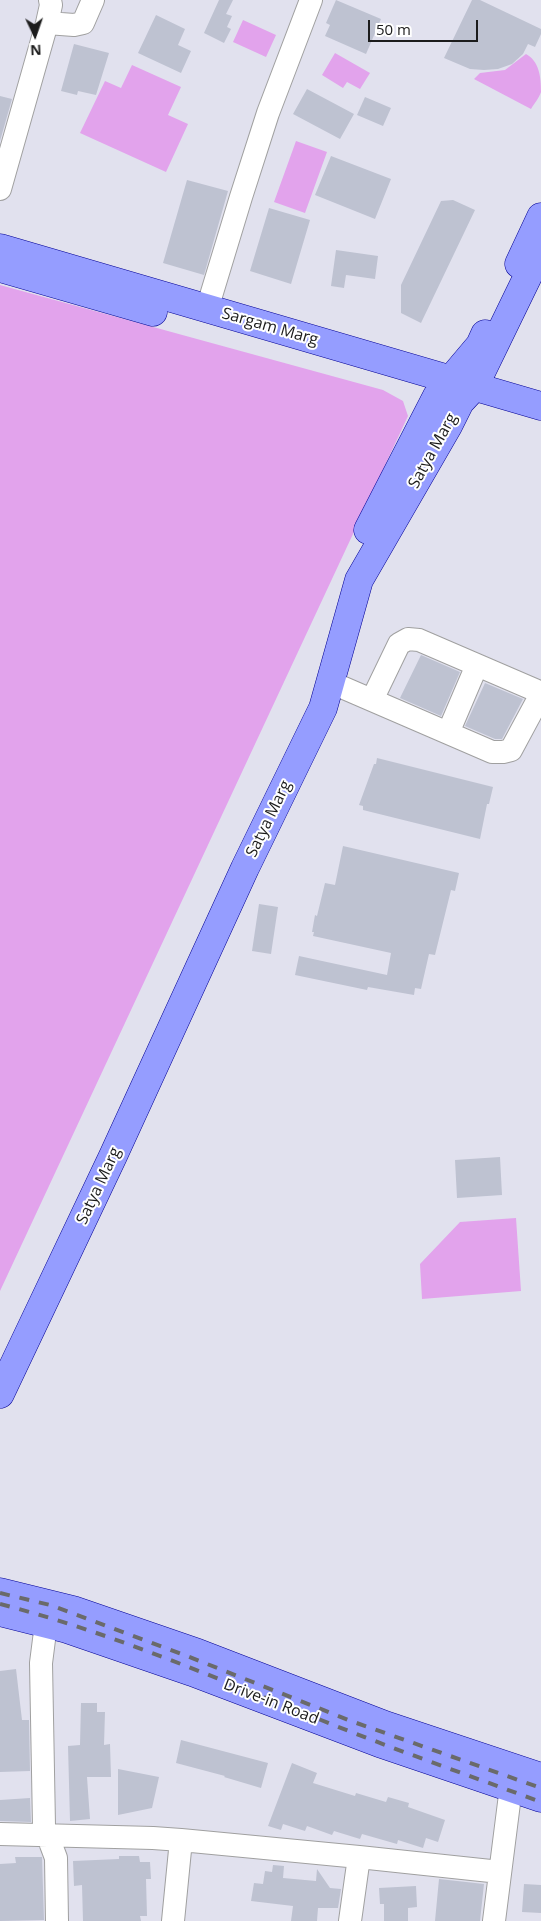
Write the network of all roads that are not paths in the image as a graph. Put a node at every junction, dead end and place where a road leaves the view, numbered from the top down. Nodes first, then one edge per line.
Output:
1 (50, 0) edge
2 (93, 0) edge
3 (311, 0) edge
4 (47, 23) junction
5 (0, 189) edge
6 (541, 217) edge
7 (0, 248) edge
8 (541, 249) edge
9 (0, 268) edge
10 (207, 309) junction
11 (456, 391) junction
12 (541, 406) edge
13 (541, 424) edge
14 (477, 665) junction
15 (330, 682) junction
16 (372, 700) junction
17 (448, 733) junction
18 (276, 788) junction
19 (0, 1357) edge
20 (0, 1394) edge
21 (0, 1592) edge
22 (0, 1612) edge
23 (46, 1624) junction
24 (523, 1778) edge
25 (541, 1798) edge
26 (0, 1834) edge
27 (47, 1836) junction
28 (181, 1840) junction
29 (359, 1857) junction
30 (500, 1872) junction
31 (57, 1921) edge
32 (173, 1921) edge
33 (350, 1921) edge
34 (494, 1921) edge

1 - 4 street
2 - 4 street
3 - 10 street
4 - 5 street
6 - 11 main road, Satya Marg
7 - 10 main road, Sargam Marg
8 - 11 main road, Satya Marg
9 - 11 main road, Sargam Marg
10 - 11 main road, Sargam Marg
11 - 12 main road, Sargam Marg
11 - 13 main road, Sargam Marg
11 - 15 main road, Satya Marg
11 - 18 main road, Satya Marg
14 - 16 street
14 - 17 street
14 - 17 street
15 - 16 street
15 - 18 main road, Satya Marg
16 - 17 street
18 - 19 main road, Satya Marg
18 - 20 main road, Satya Marg
21 - 24 main road, Drive-in Road
22 - 23 main road, Drive-in Road
23 - 24 main road, Drive-in Road
23 - 27 street
24 - 25 main road, Drive-in Road
24 - 30 street
26 - 27 street
27 - 28 street
27 - 31 street
28 - 29 street
28 - 32 street
29 - 30 street
29 - 33 street
30 - 34 street

